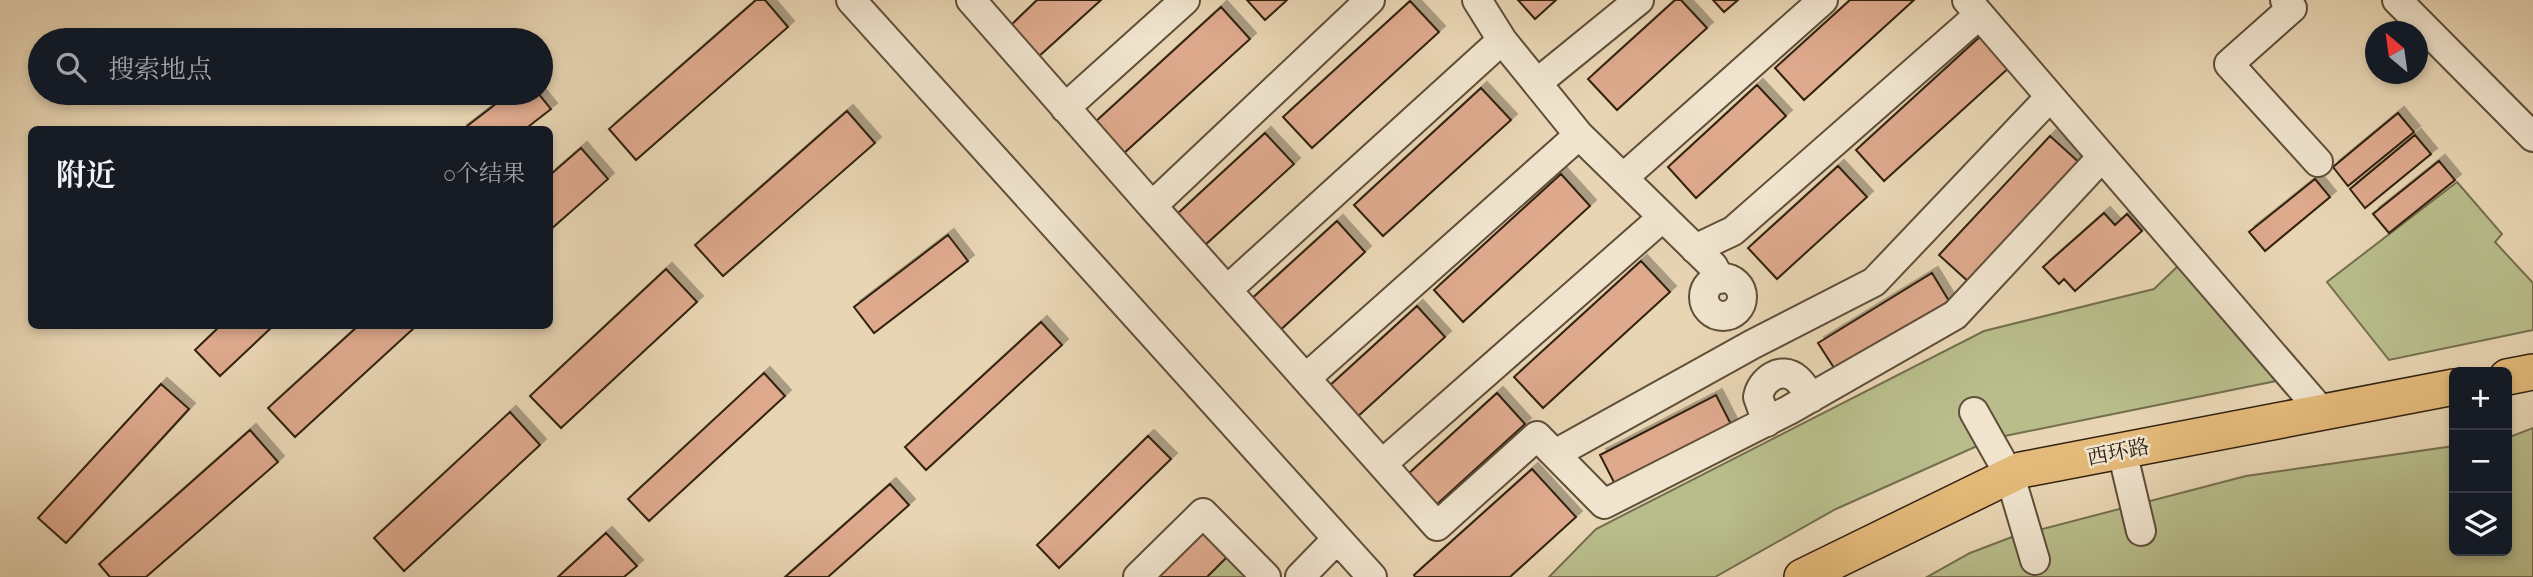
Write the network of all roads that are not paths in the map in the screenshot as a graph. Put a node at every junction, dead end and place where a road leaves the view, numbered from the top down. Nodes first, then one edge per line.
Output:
1 (851, 0) edge
2 (1185, 0) edge
3 (1370, 0) edge
4 (1477, 0) edge
5 (1639, 0) edge
6 (1823, 0) edge
7 (2285, 0) edge
8 (2397, 0) edge
9 (984, 5) edge
10 (1973, 7) edge
11 (1502, 40) junction
12 (1537, 83) junction
13 (2050, 97) junction
14 (1065, 108) junction
15 (1579, 135) junction
16 (2533, 137) edge
17 (2102, 157) junction
18 (2318, 162) dead end
19 (1623, 178) junction
20 (1152, 206) junction
21 (1662, 217) junction
22 (1695, 248) junction
23 (1227, 290) junction
24 (1754, 344) junction
25 (2533, 372) edge
26 (2512, 376) edge
27 (1771, 377) junction
28 (1306, 378) junction
29 (2449, 388) edge
30 (1811, 398) junction
31 (1974, 412) dead end
32 (2323, 413) junction
33 (1767, 422) junction
34 (2122, 452) junction
35 (1555, 454) junction
36 (1382, 464) junction
37 (2010, 476) junction
38 (2141, 531) dead end
39 (1337, 539) junction
40 (2035, 560) dead end
41 (1138, 577) edge
42 (1266, 577) edge
43 (1300, 577) edge
44 (1372, 577) edge
45 (1802, 577) edge

1 - 39 street
2 - 14 street
3 - 20 street
4 - 11 street
5 - 12 street
6 - 19 street
7 - 18 street
8 - 16 street
9 - 14 street
10 - 13 street
10 - 22 street
11 - 12 street
11 - 23 street
12 - 15 street
13 - 17 street
13 - 24 street
14 - 20 street
15 - 19 street
15 - 28 street
17 - 30 street
17 - 32 street
19 - 21 street
20 - 23 street
21 - 22 street
21 - 36 street
22 - 24 street
23 - 28 street
24 - 27 street
24 - 35 street
25 - 26 main road
27 - 30 street
27 - 33 street
28 - 36 street
29 - 32 main road, 西环路
30 - 33 street
31 - 37 street
32 - 34 main road, 西环路
33 - 35 street
34 - 37 main road, 西环路
34 - 38 street
35 - 36 street
37 - 40 street
37 - 45 main road, 西环路
39 - 43 street
39 - 44 street
41 - 42 street

